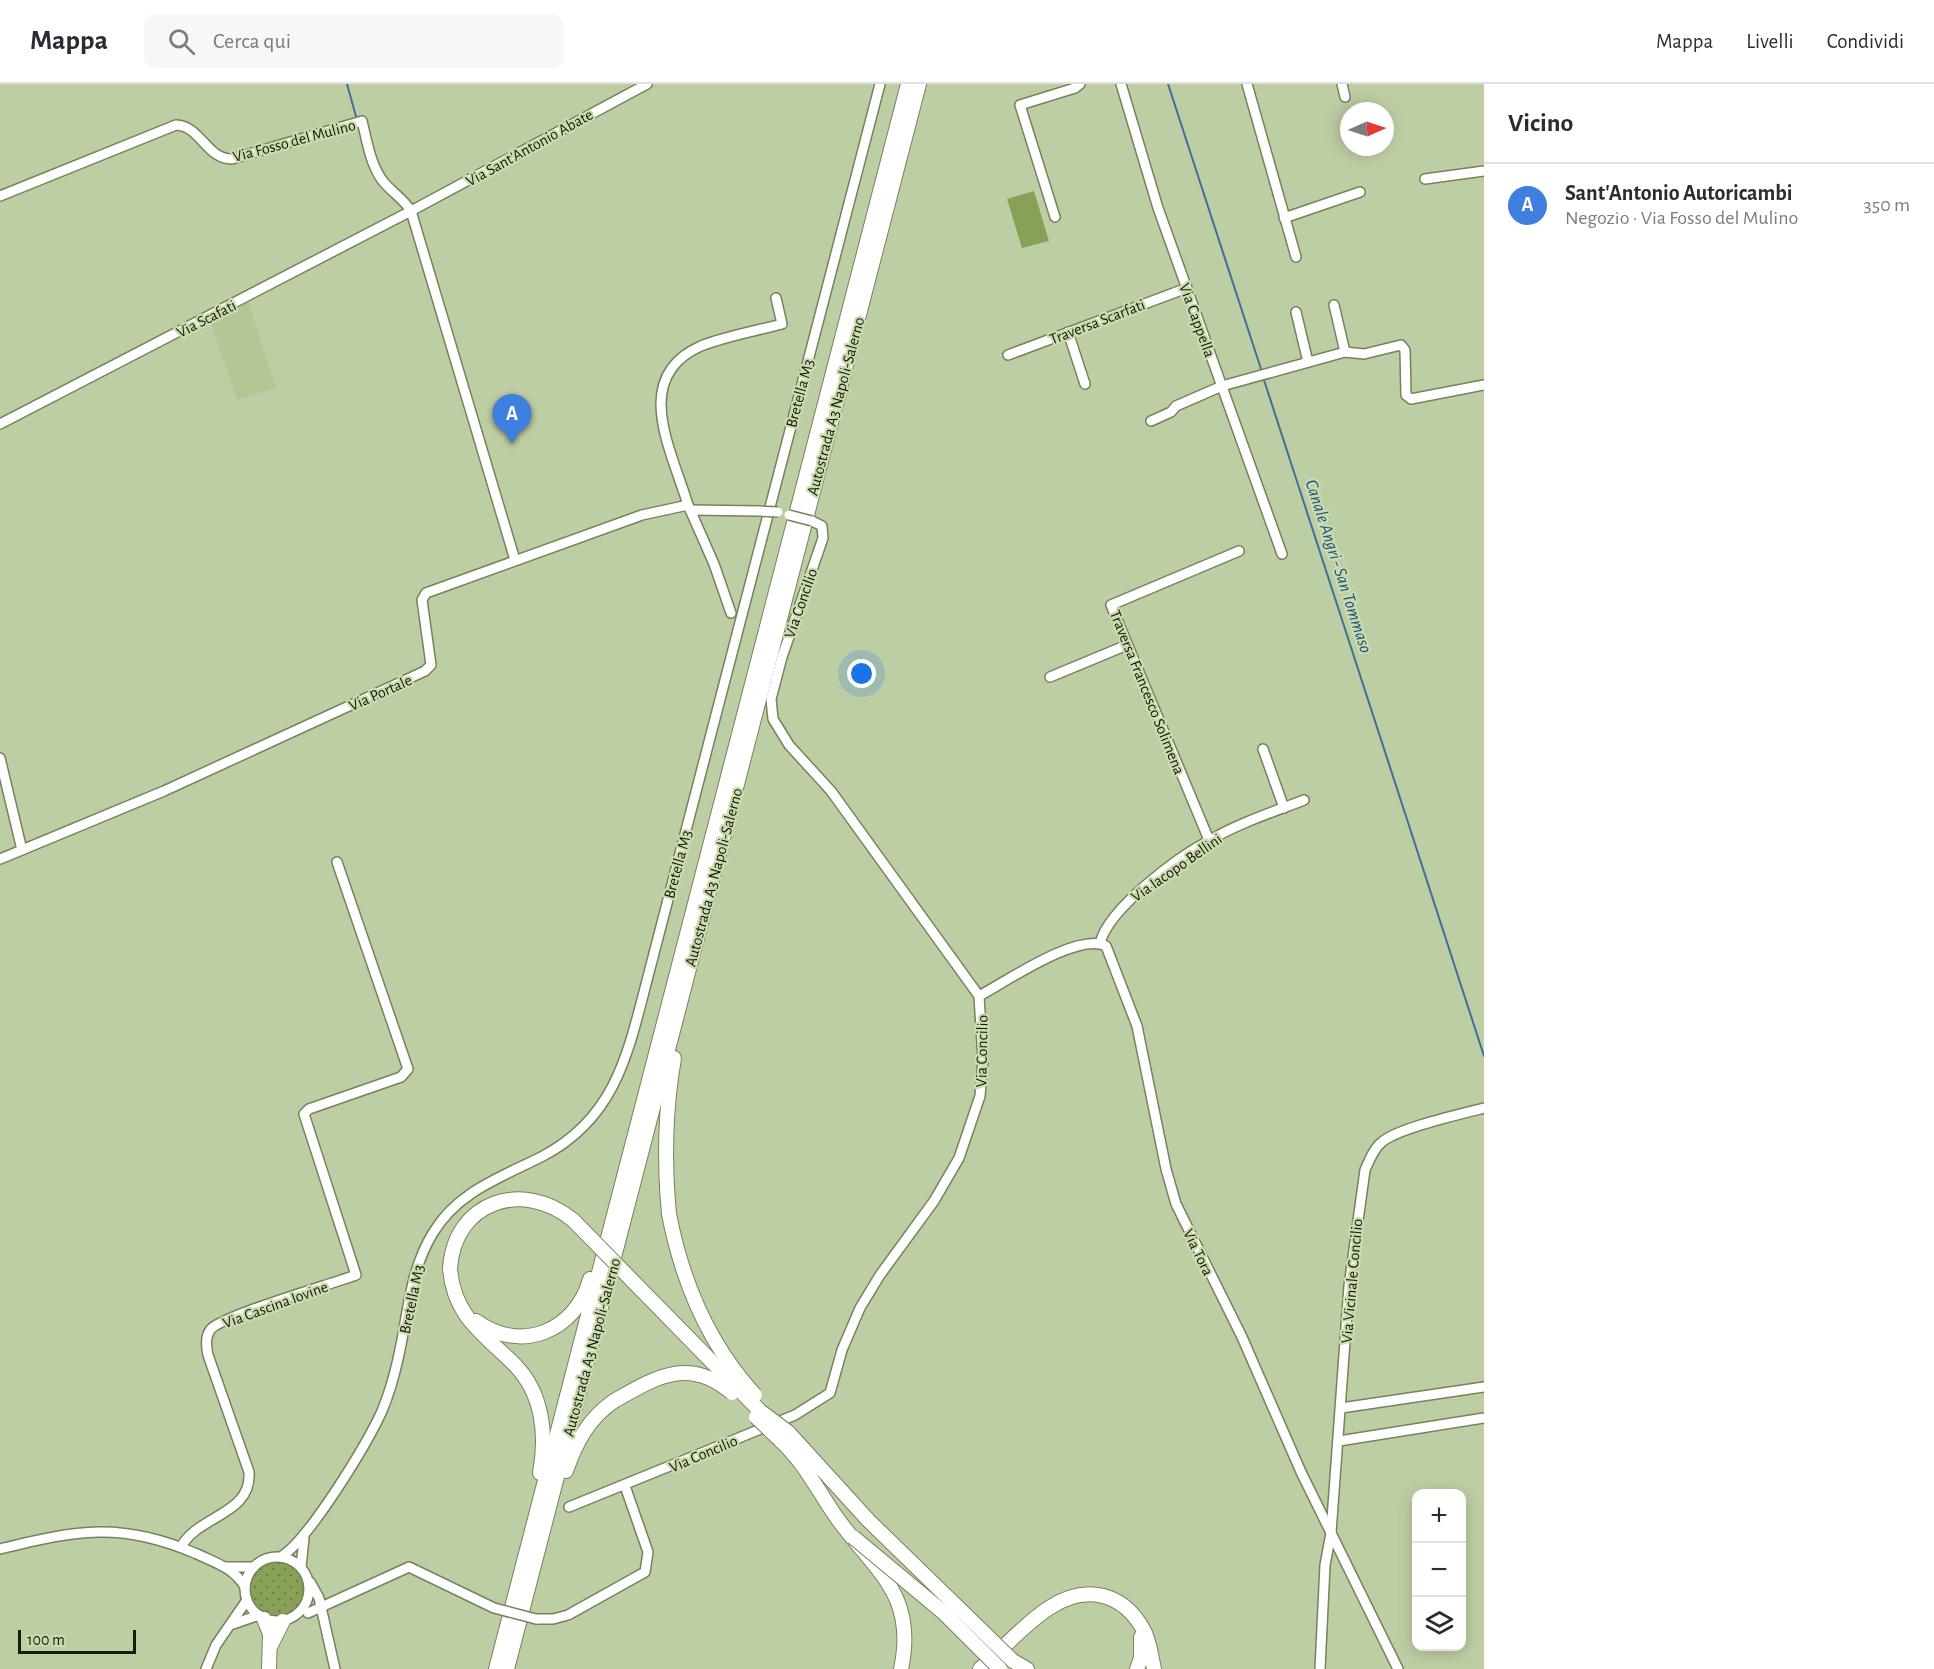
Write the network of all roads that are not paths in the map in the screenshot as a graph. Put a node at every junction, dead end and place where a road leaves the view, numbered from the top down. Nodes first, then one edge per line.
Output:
1 (647, 84) edge
2 (880, 84) edge
3 (908, 84) edge
4 (919, 84) edge
5 (1080, 84) edge
6 (1121, 84) edge
7 (1247, 84) edge
8 (1342, 84) edge
9 (1346, 97) dead end
10 (1484, 171) edge
11 (1425, 179) dead end
12 (1360, 192) dead end
13 (0, 196) edge
14 (411, 212) junction
15 (1055, 217) dead end
16 (1284, 218) junction
17 (1296, 257) dead end
18 (1187, 288) junction
19 (776, 298) dead end
20 (1334, 305) dead end
21 (1296, 312) dead end
22 (1068, 333) junction
23 (1345, 352) junction
24 (1008, 355) dead end
25 (1308, 362) junction
26 (1085, 384) dead end
27 (1484, 385) edge
28 (1222, 386) junction
29 (1151, 420) dead end
30 (0, 424) edge
31 (689, 508) junction
32 (1239, 551) dead end
33 (1282, 554) dead end
34 (515, 560) junction
35 (731, 613) dead end
36 (1126, 645) junction
37 (1050, 678) dead end
38 (1263, 749) dead end
39 (0, 758) edge
40 (1304, 800) dead end
41 (1284, 808) junction
42 (1209, 840) junction
43 (22, 850) junction
44 (0, 859) edge
45 (337, 862) dead end
46 (705, 905) junction
47 (1100, 943) junction
48 (979, 996) junction
49 (1484, 1108) edge
50 (627, 1166) junction
51 (463, 1311) junction
52 (1484, 1387) edge
53 (1341, 1408) junction
54 (1484, 1418) edge
55 (784, 1436) junction
56 (1339, 1442) junction
57 (626, 1486) junction
58 (569, 1507) dead end
59 (1331, 1533) junction
60 (853, 1537) junction
61 (303, 1538) junction
62 (181, 1547) junction
63 (0, 1549) edge
64 (282, 1556) junction
65 (226, 1567) junction
66 (254, 1567) junction
67 (302, 1567) junction
68 (309, 1580) junction
69 (245, 1587) junction
70 (315, 1590) junction
71 (521, 1594) junction
72 (335, 1599) junction
73 (247, 1600) junction
74 (321, 1608) junction
75 (308, 1613) junction
76 (297, 1614) junction
77 (262, 1617) junction
78 (1137, 1620) junction
79 (284, 1621) junction
80 (233, 1624) junction
81 (326, 1633) junction
82 (270, 1647) junction
83 (1017, 1665) edge
84 (206, 1669) edge
85 (269, 1669) edge
86 (335, 1669) edge
87 (496, 1669) edge
88 (507, 1669) edge
89 (901, 1669) edge
90 (980, 1669) edge
91 (1000, 1669) edge
92 (1027, 1669) edge
93 (1137, 1669) edge
94 (1154, 1669) edge
95 (1320, 1669) edge
96 (1398, 1669) edge

1 - 14 street, Via Sant'Antonio Abate
2 - 61 street, Bretella M3
3 - 50 highway, Autostrada A3 Napoli-Salerno
4 - 46 highway, Autostrada A3 Napoli-Salerno
5 - 15 street
6 - 18 street, Via Cappella
7 - 16 street
8 - 9 street
10 - 11 street
12 - 16 street
13 - 14 street, Via Fosso del Mulino
14 - 30 street, Via Scafati
14 - 34 street, Via Fosso del Mulino
16 - 17 street
18 - 22 street, Traversa Scarfati
18 - 28 street, Via Cappella
19 - 31 street
20 - 23 street
21 - 25 street
22 - 24 street, Traversa Scarfati
22 - 26 street
23 - 25 street
23 - 27 street
25 - 28 street
28 - 29 street
28 - 33 street, Via Cappella
31 - 34 street, Via Portale
31 - 35 street
31 - 48 street, Via Concilio, bridge
32 - 36 street, Traversa Francesco Solimena
34 - 43 street, Via Portale
36 - 37 street
36 - 42 street, Traversa Francesco Solimena
38 - 41 street
39 - 43 street
40 - 41 street, Via Iacopo Bellini
41 - 42 street, Via Iacopo Bellini
42 - 47 street, Via Iacopo Bellini
43 - 44 street, Via Portale
45 - 62 street, Via Cascina Iovine
46 - 55 highway, bridge
46 - 71 highway, Autostrada A3 Napoli-Salerno
47 - 48 street
47 - 59 street, Via Tora
48 - 57 street, Via Concilio
49 - 53 street, Via Vicinale Concilio
50 - 51 highway
50 - 71 highway, Autostrada A3 Napoli-Salerno
51 - 55 highway, bridge
51 - 71 highway
52 - 53 street
53 - 56 street, Via Vicinale Concilio
54 - 56 street
55 - 60 highway
55 - 71 highway, bridge
55 - 83 highway, bridge
56 - 59 street, Via Vicinale Concilio
57 - 58 street, Via Concilio
57 - 72 street, bridge
59 - 95 street, Via Vicinale Concilio
59 - 96 street, Via Tora
60 - 89 highway, bridge
60 - 91 highway, bridge
61 - 64 street, Bretella M3
61 - 67 street, Bretella M3
62 - 63 street
62 - 65 street
64 - 66 street
64 - 67 street
65 - 66 street
65 - 69 street
66 - 69 street
67 - 68 street
68 - 70 street
68 - 76 street
69 - 73 street
70 - 72 street
70 - 74 street
71 - 87 highway, Autostrada A3 Napoli-Salerno
71 - 88 highway, Autostrada A3 Napoli-Salerno
72 - 74 street
73 - 77 street
73 - 80 street
74 - 75 street
74 - 81 street
75 - 76 street
75 - 81 street
76 - 79 street
77 - 79 street
77 - 80 street
77 - 82 highway
78 - 90 highway
78 - 93 highway
78 - 94 highway
79 - 82 highway
80 - 84 street
81 - 86 street
82 - 85 highway
83 - 92 highway

